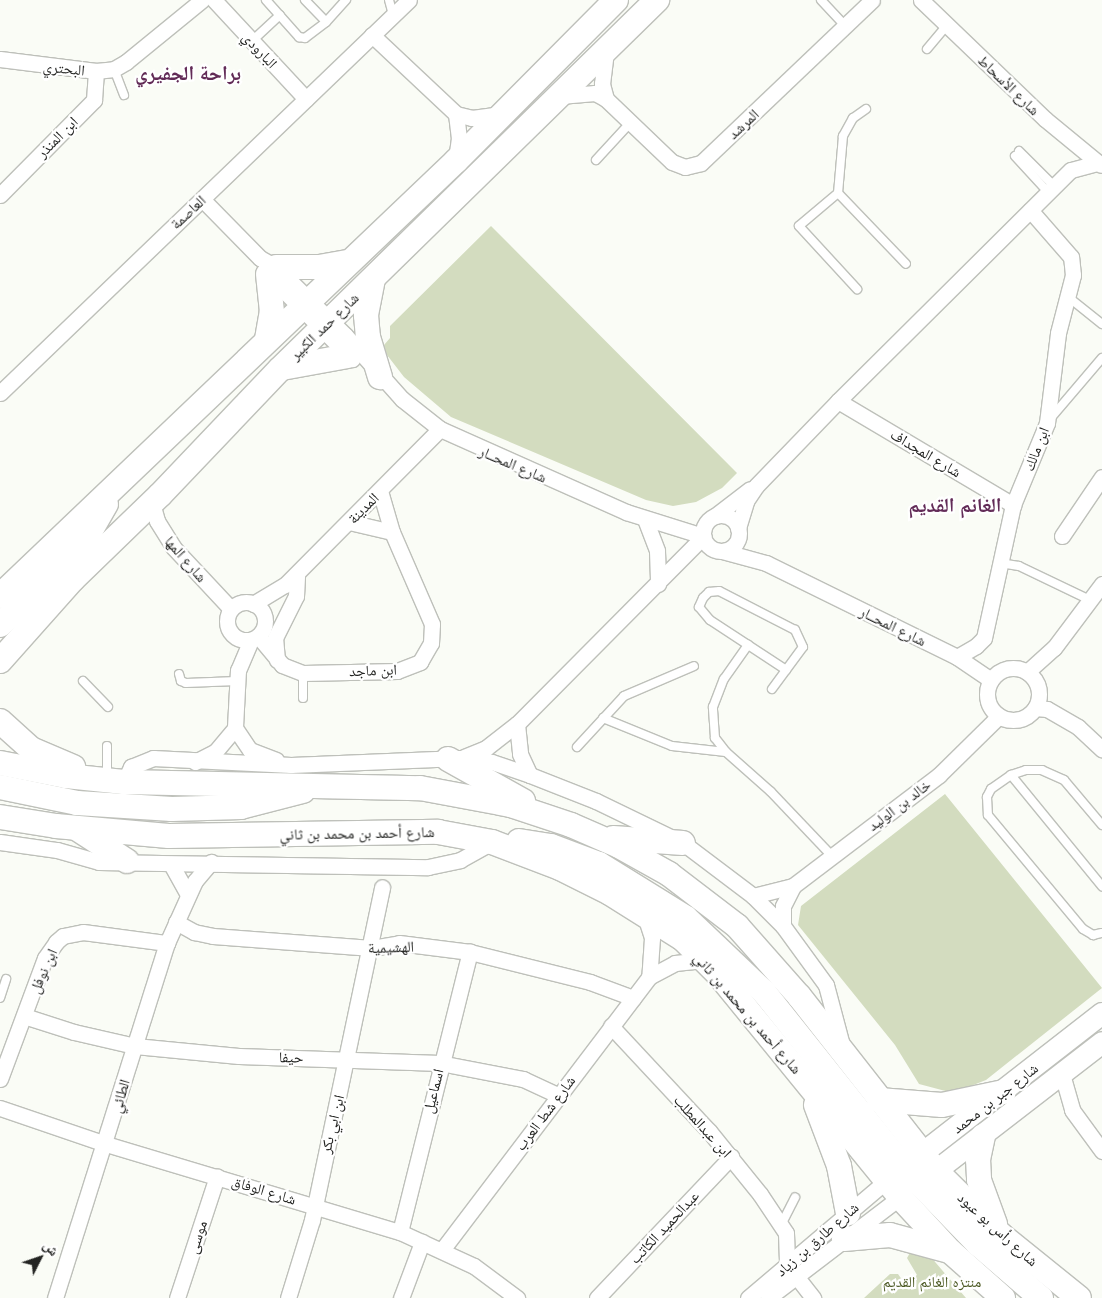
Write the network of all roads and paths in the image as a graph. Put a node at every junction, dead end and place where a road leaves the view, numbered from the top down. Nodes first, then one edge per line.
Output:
1 (202, 0) edge
2 (214, 0) edge
3 (266, 0) edge
4 (305, 0) edge
5 (346, 0) edge
6 (389, 0) edge
7 (408, 0) edge
8 (616, 0) edge
9 (657, 0) edge
10 (822, 0) edge
11 (872, 0) edge
12 (921, 0) edge
13 (280, 15) junction
14 (393, 15) junction
15 (326, 22) junction
16 (947, 26) junction
17 (846, 27) junction
18 (372, 35) junction
19 (252, 41) junction
20 (606, 47) junction
21 (927, 49) dead end
22 (0, 59) edge
23 (120, 66) junction
24 (96, 71) junction
25 (124, 95) dead end
26 (554, 98) junction
27 (306, 99) junction
28 (606, 99) junction
29 (866, 109) dead end
30 (456, 114) junction
31 (503, 114) junction
32 (630, 123) junction
33 (1072, 144) junction
34 (1017, 154) dead end
35 (596, 160) dead end
36 (456, 161) junction
37 (1099, 164) edge
38 (1071, 170) junction
39 (1051, 189) junction
40 (838, 193) junction
41 (0, 195) edge
42 (202, 199) junction
43 (1030, 210) junction
44 (346, 262) junction
45 (906, 264) dead end
46 (268, 266) junction
47 (373, 279) junction
48 (857, 290) dead end
49 (1067, 296) junction
50 (304, 303) junction
51 (1102, 324) edge
52 (326, 325) junction
53 (267, 339) junction
54 (348, 356) junction
55 (1102, 358) edge
56 (280, 369) junction
57 (380, 377) junction
58 (2, 392) edge
59 (838, 401) junction
60 (1047, 423) junction
61 (440, 429) junction
62 (1102, 477) edge
63 (756, 486) junction
64 (111, 491) junction
65 (380, 491) junction
66 (152, 503) junction
67 (1013, 505) junction
68 (714, 517) junction
69 (645, 519) junction
70 (349, 522) junction
71 (662, 522) junction
72 (739, 531) junction
73 (392, 532) junction
74 (1062, 536) dead end
75 (703, 537) junction
76 (721, 551) junction
77 (1000, 562) junction
78 (766, 563) junction
79 (677, 567) junction
80 (296, 574) junction
81 (658, 584) junction
82 (1102, 584) edge
83 (285, 585) junction
84 (0, 596) edge
85 (1090, 600) junction
86 (253, 604) junction
87 (231, 609) junction
88 (264, 617) junction
89 (0, 625) edge
90 (231, 634) junction
91 (254, 638) junction
92 (748, 645) junction
93 (957, 657) junction
94 (0, 661) edge
95 (278, 661) junction
96 (694, 666) dead end
97 (786, 670) junction
98 (1027, 672) junction
99 (303, 673) junction
100 (179, 674) dead end
101 (237, 675) junction
102 (991, 680) junction
103 (83, 681) dead end
104 (772, 689) dead end
105 (303, 698) dead end
106 (108, 707) dead end
107 (1035, 708) junction
108 (999, 716) junction
109 (603, 718) junction
110 (0, 721) edge
111 (517, 724) junction
112 (235, 728) junction
113 (107, 746) dead end
114 (577, 747) dead end
115 (1102, 748) edge
116 (726, 752) junction
117 (454, 758) junction
118 (195, 762) junction
119 (0, 763) edge
120 (291, 765) junction
121 (1011, 775) junction
122 (530, 776) junction
123 (116, 781) junction
124 (0, 787) edge
125 (316, 787) junction
126 (1102, 809) edge
127 (543, 814) junction
128 (1094, 815) junction
129 (0, 817) edge
130 (1102, 825) edge
131 (76, 828) junction
132 (601, 837) junction
133 (0, 842) edge
134 (492, 842) junction
135 (684, 843) junction
136 (832, 856) junction
137 (127, 861) junction
138 (211, 862) junction
139 (171, 864) junction
140 (794, 886) junction
141 (1102, 886) edge
142 (382, 887) dead end
143 (188, 895) junction
144 (753, 896) junction
145 (644, 913) junction
146 (176, 922) junction
147 (783, 926) junction
148 (1102, 933) edge
149 (167, 943) junction
150 (372, 948) junction
151 (470, 952) junction
152 (704, 960) junction
153 (649, 977) junction
154 (6, 979) dead end
155 (0, 998) edge
156 (633, 998) junction
157 (1102, 1013) edge
158 (24, 1016) junction
159 (611, 1026) junction
160 (1102, 1042) edge
161 (134, 1046) junction
162 (844, 1055) junction
163 (348, 1058) junction
164 (440, 1063) junction
165 (1062, 1074) junction
166 (0, 1079) edge
167 (809, 1085) junction
168 (1004, 1092) junction
169 (558, 1095) junction
170 (879, 1100) junction
171 (0, 1108) edge
172 (983, 1136) junction
173 (106, 1144) junction
174 (1102, 1151) edge
175 (730, 1157) junction
176 (217, 1176) junction
177 (911, 1176) junction
178 (795, 1197) dead end
179 (313, 1205) junction
180 (848, 1213) junction
181 (783, 1229) junction
182 (400, 1232) junction
183 (1001, 1235) junction
184 (819, 1239) junction
185 (844, 1239) junction
186 (422, 1242) junction
187 (442, 1250) junction
188 (950, 1252) junction
189 (792, 1271) junction
190 (995, 1294) edge
191 (55, 1298) edge
192 (177, 1298) edge
193 (288, 1298) edge
194 (401, 1298) edge
195 (517, 1298) edge
196 (597, 1298) edge
197 (748, 1298) edge
198 (768, 1298) edge
199 (813, 1298) edge
200 (1041, 1298) edge
201 (1079, 1298) edge

1 - 23 street
2 - 19 street, البارودي
3 - 13 lane
4 - 15 lane
5 - 15 lane
6 - 14 lane
7 - 14 street, العاصمة
8 - 31 main road, شارع حمد الكبير
9 - 20 main road, شارع حمد الكبير
10 - 17 lane
11 - 17 street, المرشد
12 - 16 street, شارع الأسحاط
13 - 15 lane
13 - 19 lane
14 - 18 street, العاصمة
16 - 21 lane
16 - 33 street, شارع الأسحاط
17 - 32 street, المرشد
18 - 27 street, العاصمة
18 - 30 street
19 - 27 street, البارودي
20 - 26 main road, شارع حمد الكبير
20 - 28 street
22 - 24 street, البحتري
23 - 24 street, البحتري
23 - 25 lane
24 - 41 street, ابن المنذر
26 - 28 street, المرشد
26 - 47 main road, شارع حمد الكبير
27 - 42 street, العاصمة
28 - 32 street, المرشد
29 - 40 lane
30 - 31 street
30 - 36 street
31 - 36 main road, شارع حمد الكبير
32 - 35 lane
33 - 37 street, شارع الأسحاط
33 - 38 street
34 - 39 lane
36 - 44 main road, شارع حمد الكبير
37 - 38 street
38 - 39 street
39 - 43 street
40 - 45 lane
40 - 48 lane
42 - 46 street, شارع المحــار
42 - 58 street, العاصمة
43 - 49 street, ابن مالك
43 - 59 street
44 - 46 main road
44 - 50 main road, شارع حمد الكبير
46 - 50 street, شارع المحــار
46 - 53 main road
47 - 52 main road, شارع حمد الكبير
47 - 57 main road
49 - 51 lane
49 - 60 street, ابن مالك
50 - 52 street, شارع المحــار
50 - 53 main road, شارع حمد الكبير
52 - 54 street, شارع المحــار
52 - 56 main road, شارع حمد الكبير
52 - 57 street, شارع المحــار
53 - 64 main road, شارع حمد الكبير
54 - 56 main road
54 - 57 street, شارع المحــار
55 - 60 lane
56 - 66 main road, شارع حمد الكبير
57 - 61 street, شارع المحــار
59 - 63 street
59 - 67 street, شارع المجداف
60 - 67 street, ابن مالك
61 - 65 street, المدينة
61 - 69 street, شارع المحــار
62 - 74 street
63 - 68 street
63 - 72 street
64 - 84 main road, شارع حمد الكبير
64 - 89 main road
65 - 70 street, المدينة
65 - 73 street, ابن ماجد
66 - 87 street, شارع المها
66 - 94 main road, شارع حمد الكبير
67 - 77 street, ابن مالك
68 - 71 street, شارع المحــار
68 - 72 street
68 - 75 street
69 - 71 street, شارع المحــار
69 - 81 street
70 - 73 street
70 - 80 street, المدينة
71 - 75 street, شارع المحــار
72 - 76 street
72 - 78 street, شارع المحــار
73 - 99 street, ابن ماجد
75 - 76 street
75 - 79 street
76 - 78 street, شارع المحــار
76 - 79 street
77 - 85 lane
77 - 93 street, ابن مالك
78 - 93 street, شارع المحــار
79 - 81 street
80 - 83 street, المدينة
80 - 95 street
81 - 111 street
82 - 85 street
83 - 86 street, المدينة
83 - 88 street, المدينة
85 - 98 street
86 - 87 street
86 - 88 street
87 - 90 street
88 - 91 street
90 - 91 street
90 - 101 street
91 - 95 street, ابن ماجد
91 - 101 street
92 - 97 lane
92 - 97 lane
92 - 116 lane
93 - 102 street, شارع المحــار
95 - 99 street, ابن ماجد
96 - 109 lane
97 - 104 lane
98 - 102 street
98 - 107 street
99 - 105 lane
100 - 101 lane
101 - 112 street
102 - 108 street
103 - 106 lane
107 - 108 street
107 - 115 street
108 - 136 street, خالد بن الوليد
109 - 114 lane
109 - 116 lane
110 - 123 main road
111 - 117 street
111 - 122 street
112 - 118 street
112 - 120 street
113 - 123 lane
116 - 136 lane
117 - 120 street
117 - 122 street
117 - 127 main road
118 - 120 street
118 - 123 street
119 - 123 main road
121 - 128 lane
121 - 141 lane
121 - 148 lane
122 - 135 street
123 - 125 main road
124 - 125 main road
125 - 127 main road
126 - 128 lane
127 - 132 main road
128 - 130 lane
129 - 131 main road, شارع أحمد بن محمد بن ثاني
131 - 134 main road, شارع أحمد بن محمد بن ثاني
131 - 137 main road
132 - 135 main road
132 - 162 main road
133 - 137 street
134 - 138 street
134 - 145 main road, شارع أحمد بن محمد بن ثاني
134 - 177 main road
135 - 144 street
136 - 140 street, خالد بن الوليد
137 - 139 street
138 - 139 street
138 - 143 street, الطائي
139 - 143 street
140 - 144 street, خالد بن الوليد
140 - 147 street, خالد بن الوليد
142 - 150 street, ابن ابي بكر
143 - 146 street, الطائي
144 - 147 street
145 - 152 main road, شارع أحمد بن محمد بن ثاني
145 - 153 street
146 - 149 street, الطائي
146 - 150 street, الهشيمية
147 - 162 street
149 - 158 street, ابن نوفل
149 - 161 street, الطائي
150 - 151 street, الهشيمية
150 - 163 street, ابن ابي بكر
151 - 156 street, الهشيمية
151 - 164 street, اسماعيل
152 - 153 street, شارع شط العرب
152 - 167 main road, شارع أحمد بن محمد بن ثاني
153 - 156 street, شارع شط العرب
154 - 155 lane
156 - 159 street, شارع شط العرب
157 - 168 street, شارع جبر بن محمد
158 - 161 street, حيفا
158 - 166 street, ابن نوفل
159 - 169 street, شارع شط العرب
159 - 175 street, ابن عبدالمطلب
160 - 165 street, شارع جبر بن محمد
161 - 163 street, حيفا
161 - 173 street, الطائي
162 - 170 main road
163 - 164 street, حيفا
163 - 179 street, ابن ابي بكر
164 - 169 street, حيفا
164 - 182 street, اسماعيل
165 - 172 street, شارع جبر بن محمد
165 - 174 street
167 - 177 main road, شارع أحمد بن محمد بن ثاني
167 - 180 main road
168 - 170 main road
168 - 177 street, شارع جبر بن محمد
169 - 187 street, شارع شط العرب
170 - 177 main road
171 - 173 street, شارع الوفاق
172 - 177 street, شارع جبر بن محمد
172 - 183 main road
173 - 176 street, شارع الوفاق
173 - 191 street, الطائي
175 - 181 street, ابن عبدالمطلب
175 - 196 street, عبدالحميد الكاتب
176 - 179 street, شارع الوفاق
176 - 192 street, موسى
177 - 180 street, شارع طارق بن زياد
177 - 183 main road, شارع رأس بو عبود
177 - 185 street, شارع طارق بن زياد
177 - 188 main road
177 - 200 main road
178 - 181 lane
179 - 182 street, شارع الوفاق
179 - 193 street, ابن ابي بكر
180 - 184 street, شارع طارق بن زياد
181 - 184 street
181 - 189 street
182 - 186 street, شارع الوفاق
183 - 201 main road, شارع رأس بو عبود
184 - 189 street, شارع طارق بن زياد
185 - 188 main road
185 - 189 street, شارع طارق بن زياد
186 - 187 street, شارع الوفاق
186 - 194 street
187 - 195 street, شارع الوفاق
188 - 190 main road
189 - 197 street, شارع طارق بن زياد
189 - 198 street, شارع طارق بن زياد
189 - 199 street

